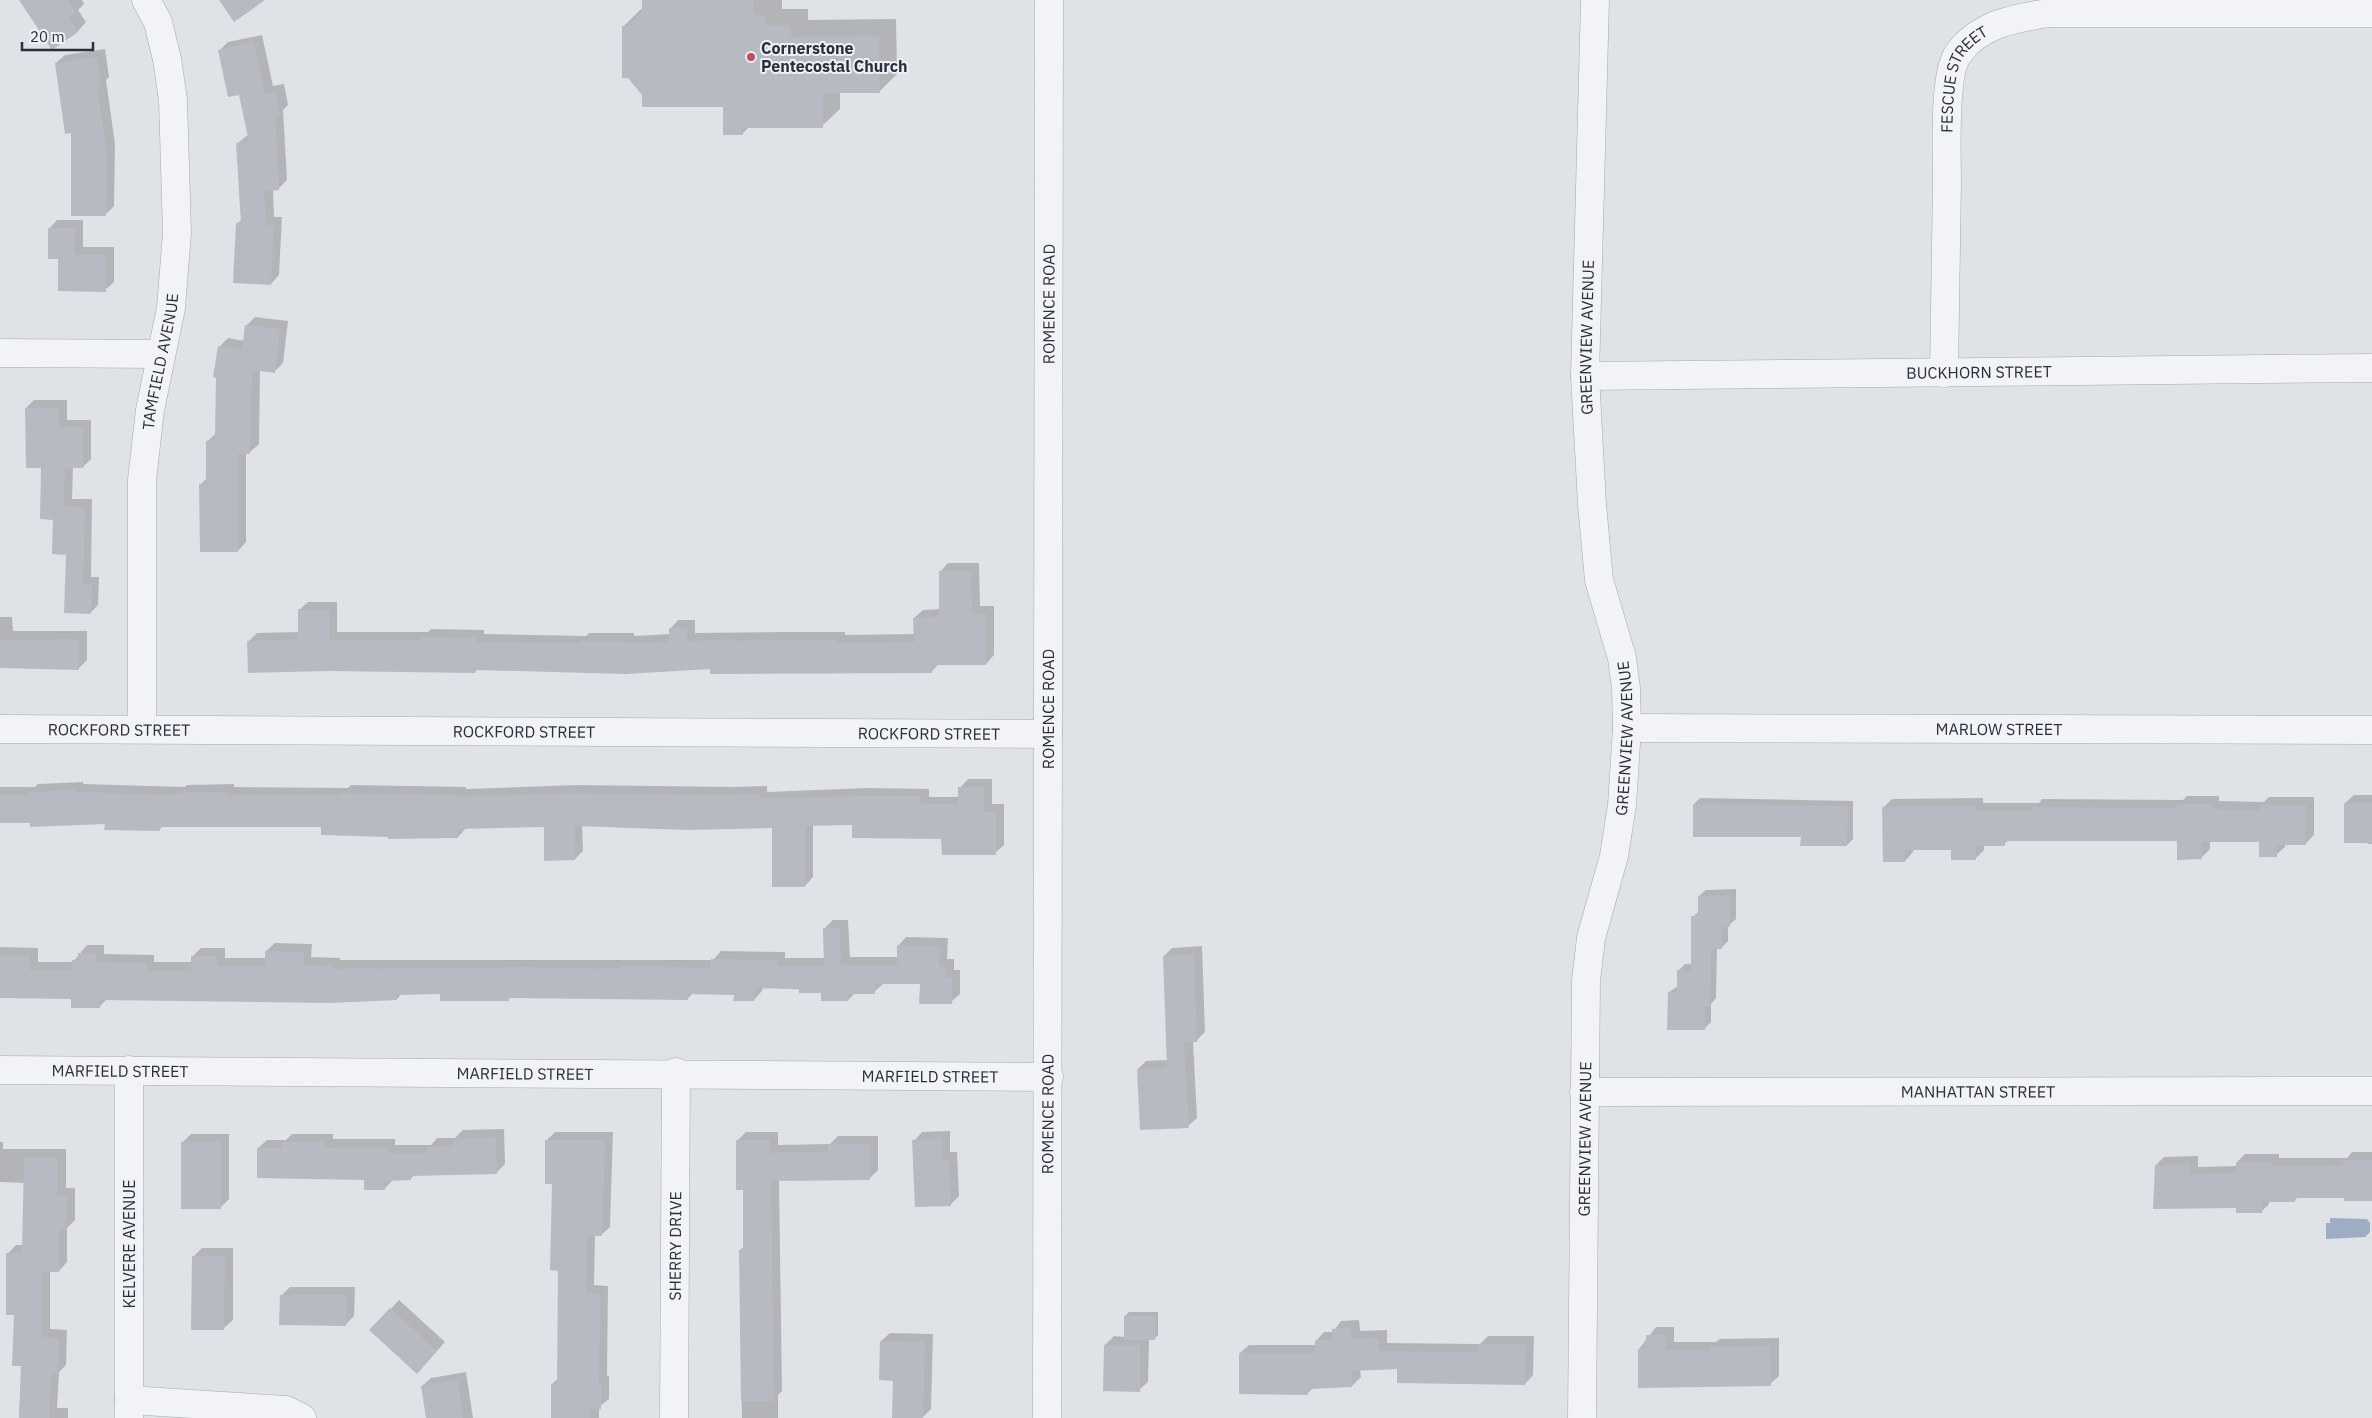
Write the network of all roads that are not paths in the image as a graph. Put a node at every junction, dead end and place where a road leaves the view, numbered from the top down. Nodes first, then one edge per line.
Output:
1 (146, 0) edge
2 (1049, 0) edge
3 (1594, 0) edge
4 (2372, 14) edge
5 (0, 353) edge
6 (161, 354) junction
7 (2372, 368) edge
8 (1944, 372) junction
9 (1585, 376) junction
10 (0, 728) edge
11 (142, 728) junction
12 (1627, 728) junction
13 (2372, 730) edge
14 (1048, 734) junction
15 (0, 1070) edge
16 (129, 1070) junction
17 (676, 1072) junction
18 (1049, 1077) junction
19 (2372, 1091) edge
20 (1584, 1092) junction
21 (129, 1409) edge
22 (302, 1418) edge
23 (674, 1418) edge
24 (1047, 1418) edge
25 (1582, 1418) edge

1 - 6 street, TAMFIELD AVENUE
2 - 14 street, ROMENCE ROAD
3 - 9 street, GREENVIEW AVENUE
4 - 8 street, FESCUE STREET
5 - 6 street
6 - 11 street, TAMFIELD AVENUE
7 - 8 street, BUCKHORN STREET
8 - 9 street, BUCKHORN STREET
9 - 12 street, GREENVIEW AVENUE
10 - 11 street, ROCKFORD STREET
11 - 14 street, ROCKFORD STREET
12 - 13 street, MARLOW STREET
12 - 20 street, GREENVIEW AVENUE
14 - 18 street, ROMENCE ROAD
15 - 16 street, MARFIELD STREET
16 - 17 street, MARFIELD STREET
16 - 21 street, KELVERE AVENUE
17 - 18 street, MARFIELD STREET
17 - 23 street, SHERRY DRIVE
18 - 24 street, ROMENCE ROAD
19 - 20 street, MANHATTAN STREET
20 - 25 street, GREENVIEW AVENUE
21 - 22 street

